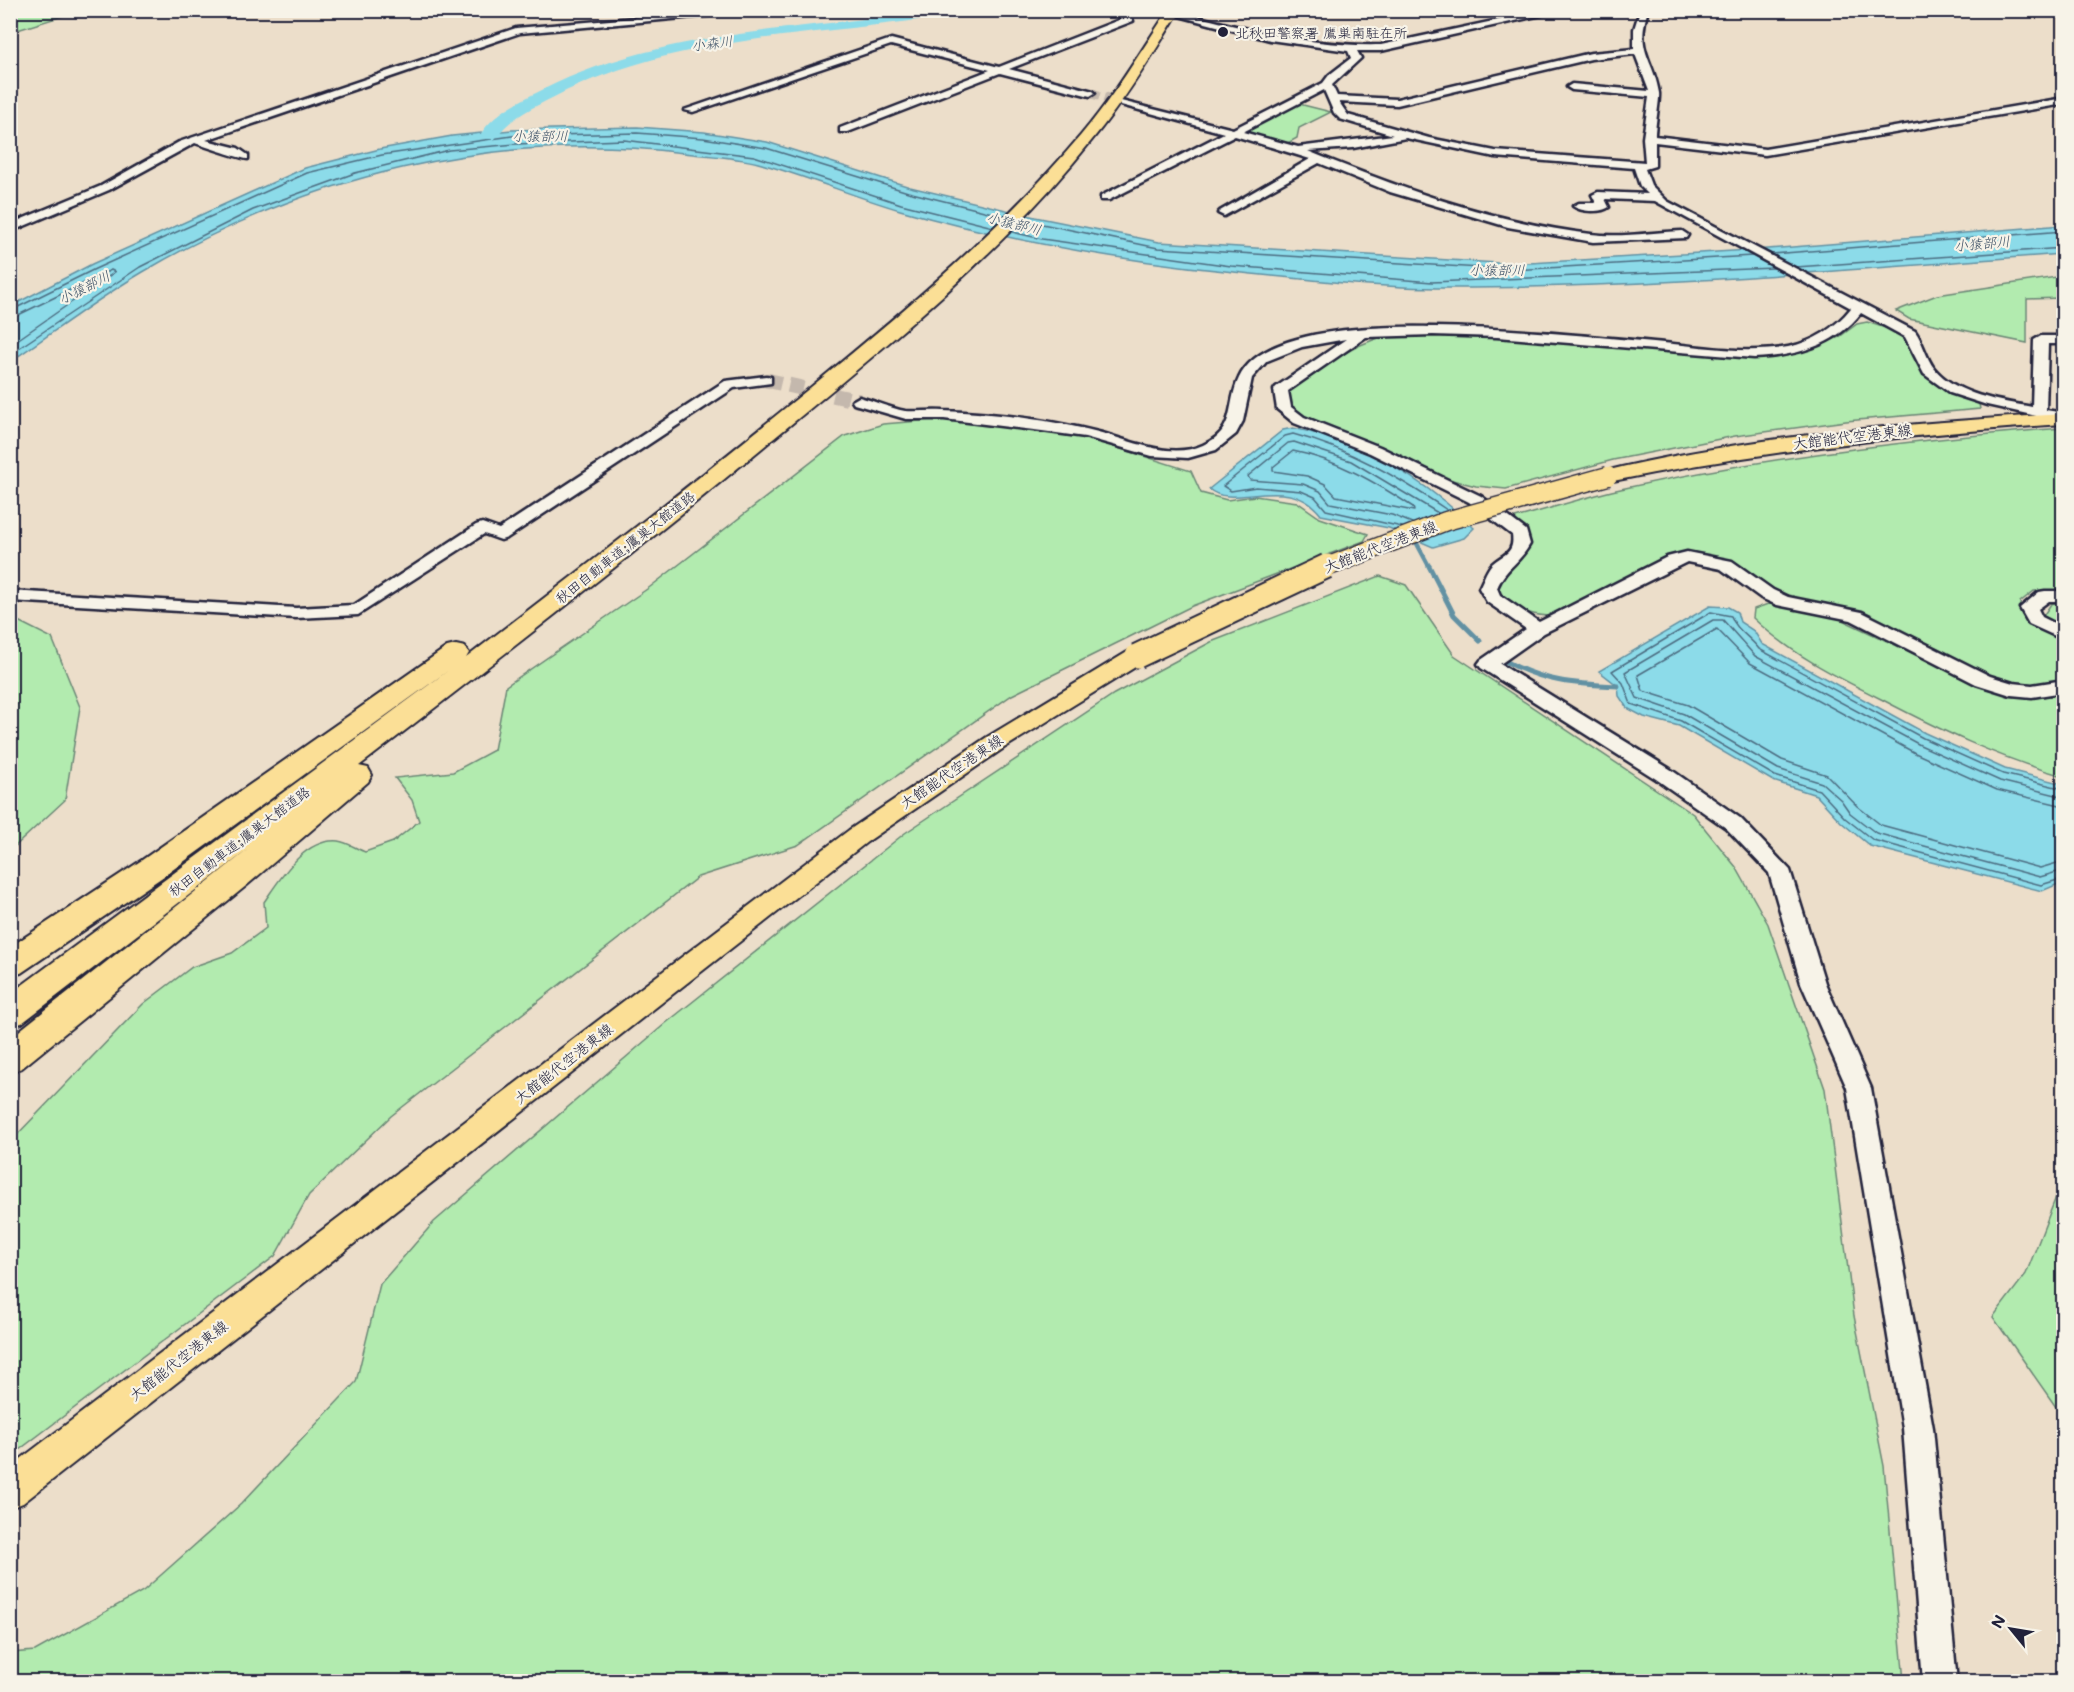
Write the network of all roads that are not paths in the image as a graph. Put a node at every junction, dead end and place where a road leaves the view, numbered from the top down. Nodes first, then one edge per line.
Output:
1 (766, 10) edge
2 (1125, 10) edge
3 (1560, 10) edge
4 (1644, 10) edge
5 (1165, 12) edge
6 (1352, 50) junction
7 (1639, 51) junction
8 (1000, 69) junction
9 (1327, 86) junction
10 (1572, 87) dead end
11 (1090, 93) tunnel mouth
12 (1655, 95) junction
13 (1332, 99) junction
14 (2064, 101) edge
15 (1125, 103) tunnel mouth
16 (689, 110) dead end
17 (843, 130) dead end
18 (1231, 132) junction
19 (1404, 135) junction
20 (1648, 138) junction
21 (194, 140) junction
22 (1291, 148) junction
23 (1494, 154) junction
24 (244, 157) dead end
25 (1320, 158) junction
26 (1532, 159) junction
27 (1490, 166) dead end
28 (1639, 167) junction
29 (1536, 171) dead end
30 (1105, 198) dead end
31 (1658, 198) junction
32 (1579, 206) dead end
33 (1224, 213) dead end
34 (10, 229) edge
35 (1682, 235) dead end
36 (955, 267) junction
37 (1859, 307) junction
38 (1359, 334) junction
39 (2064, 340) edge
40 (766, 380) tunnel mouth
41 (859, 401) tunnel mouth
42 (2039, 412) junction
43 (2064, 419) edge
44 (624, 532) junction
45 (590, 576) junction
46 (10, 596) edge
47 (2064, 596) edge
48 (1538, 629) junction
49 (2064, 635) edge
50 (2064, 686) edge
51 (10, 964) edge
52 (10, 992) edge
53 (10, 1013) edge
54 (10, 1058) edge
55 (10, 1490) edge
56 (1940, 1682) edge

1 - 21 street
2 - 8 street
3 - 6 street
4 - 7 street
5 - 6 street
5 - 36 highway, 秋田自動車道;鷹巣大館道路
6 - 9 street
7 - 12 street
7 - 13 street
8 - 11 street
8 - 16 street
8 - 17 street
9 - 13 street
9 - 18 street
10 - 12 street
12 - 20 street
13 - 19 street
14 - 20 street
15 - 18 street
18 - 22 street
18 - 30 street
19 - 22 street
19 - 23 street
20 - 28 street
21 - 24 street
21 - 34 street
22 - 25 street
23 - 26 street
23 - 27 street
25 - 33 street
25 - 35 street
26 - 28 street
26 - 29 street
28 - 31 street
31 - 32 street
31 - 37 street
36 - 44 highway, 秋田自動車道;鷹巣大館道路
36 - 45 highway, 秋田自動車道;鷹巣大館道路
37 - 38 street
37 - 42 street
38 - 41 street
38 - 48 street
39 - 42 street
40 - 46 street
42 - 43 street
43 - 55 main road, 大館能代空港東線, bridge
44 - 51 highway
44 - 52 highway, 秋田自動車道;鷹巣大館道路
45 - 53 highway, 秋田自動車道;鷹巣大館道路
45 - 54 highway
47 - 49 street
48 - 50 street
48 - 56 street

